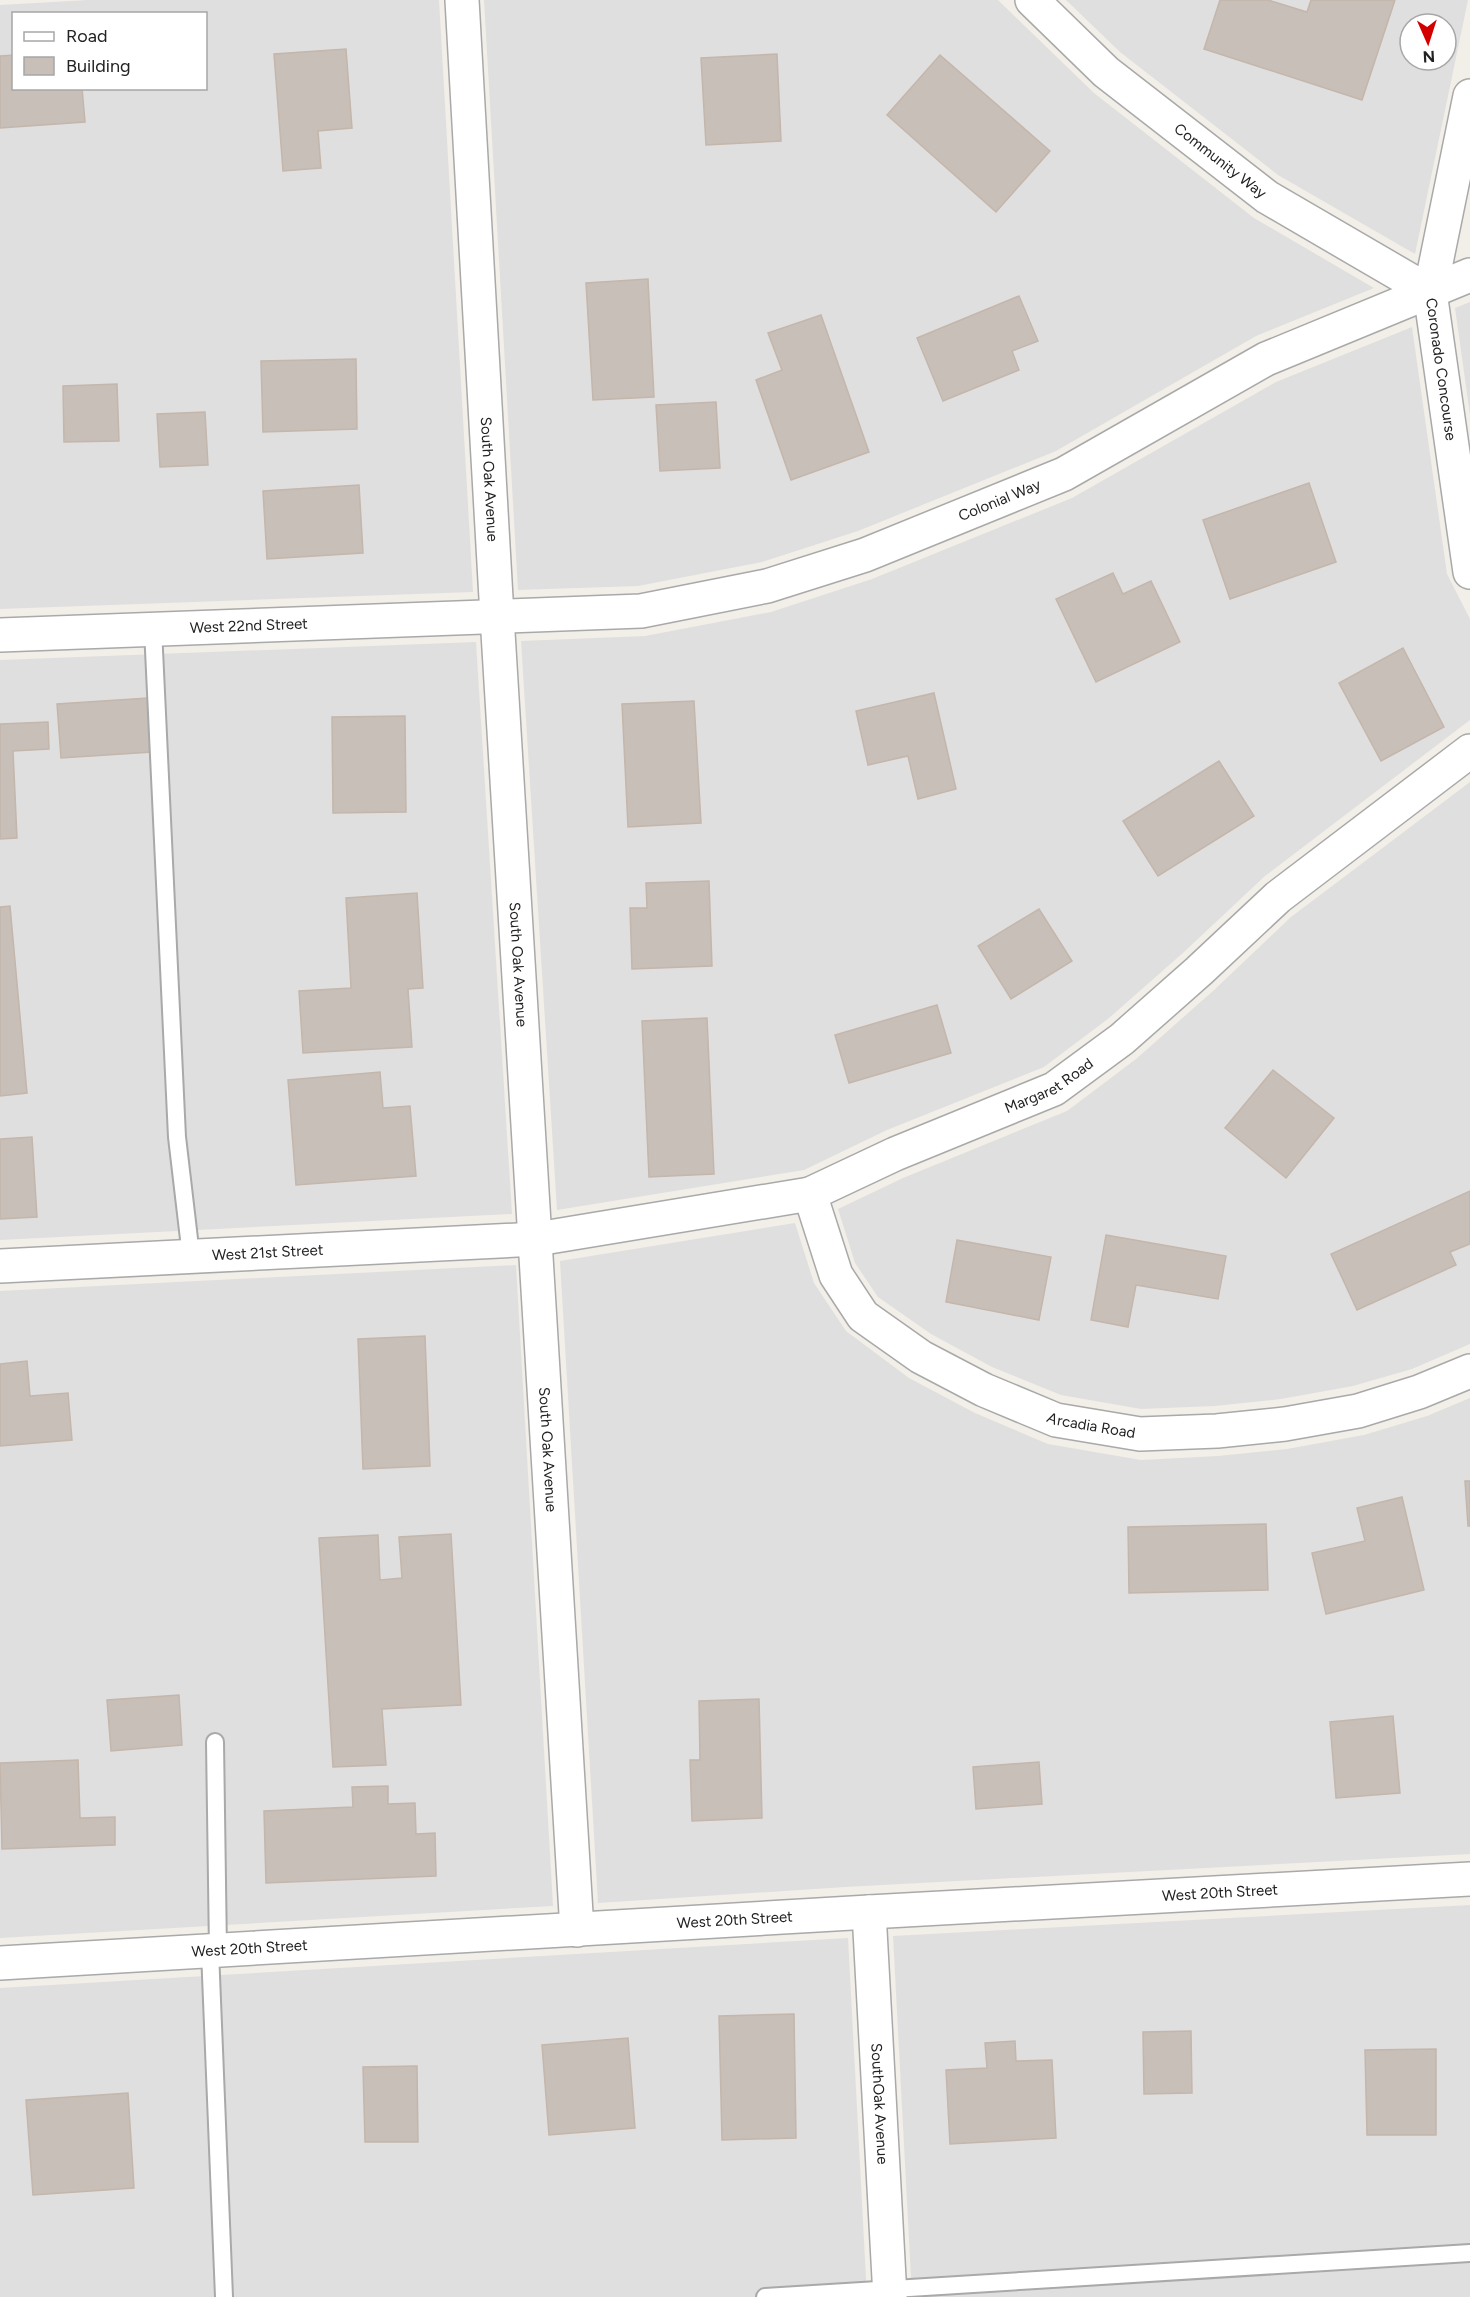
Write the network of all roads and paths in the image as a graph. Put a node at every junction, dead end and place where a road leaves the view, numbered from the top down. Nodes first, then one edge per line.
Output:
1 (462, 0) edge
2 (1032, 0) edge
3 (1470, 96) edge
4 (1470, 275) edge
5 (1430, 292) junction
6 (1470, 572) edge
7 (497, 616) junction
8 (153, 629) junction
9 (0, 635) edge
10 (1470, 751) edge
11 (810, 1194) junction
12 (537, 1239) junction
13 (191, 1256) junction
14 (0, 1266) edge
15 (1470, 1371) edge
16 (215, 1742) dead end
17 (1470, 1879) edge
18 (869, 1911) junction
19 (578, 1930) junction
20 (214, 1951) junction
21 (0, 1963) edge
22 (1470, 2253) edge
23 (890, 2293) edge
24 (224, 2297) edge
25 (765, 2297) edge

1 - 7 street, South Oak Avenue
2 - 5 street, Community Way
3 - 5 street, Coronado Concourse
4 - 5 street, Colonial Way
5 - 6 street, Coronado Concourse
5 - 7 street, Colonial Way
7 - 8 street, West 22nd Street
7 - 12 street, South Oak Avenue
8 - 9 street, West 22nd Street
8 - 13 lane
10 - 11 street, Margaret Road
11 - 12 street, Margaret Road
11 - 15 street, Arcadia Road
12 - 13 street, West 21st Street
12 - 19 street, South Oak Avenue
13 - 14 street, West 21st Street
16 - 20 lane
17 - 18 street, West 20th Street
18 - 19 street, West 20th Street
18 - 23 street, SouthOak Avenue
19 - 20 street, West 20th Street
20 - 21 street, West 20th Street
20 - 24 lane
22 - 23 lane
23 - 25 lane

